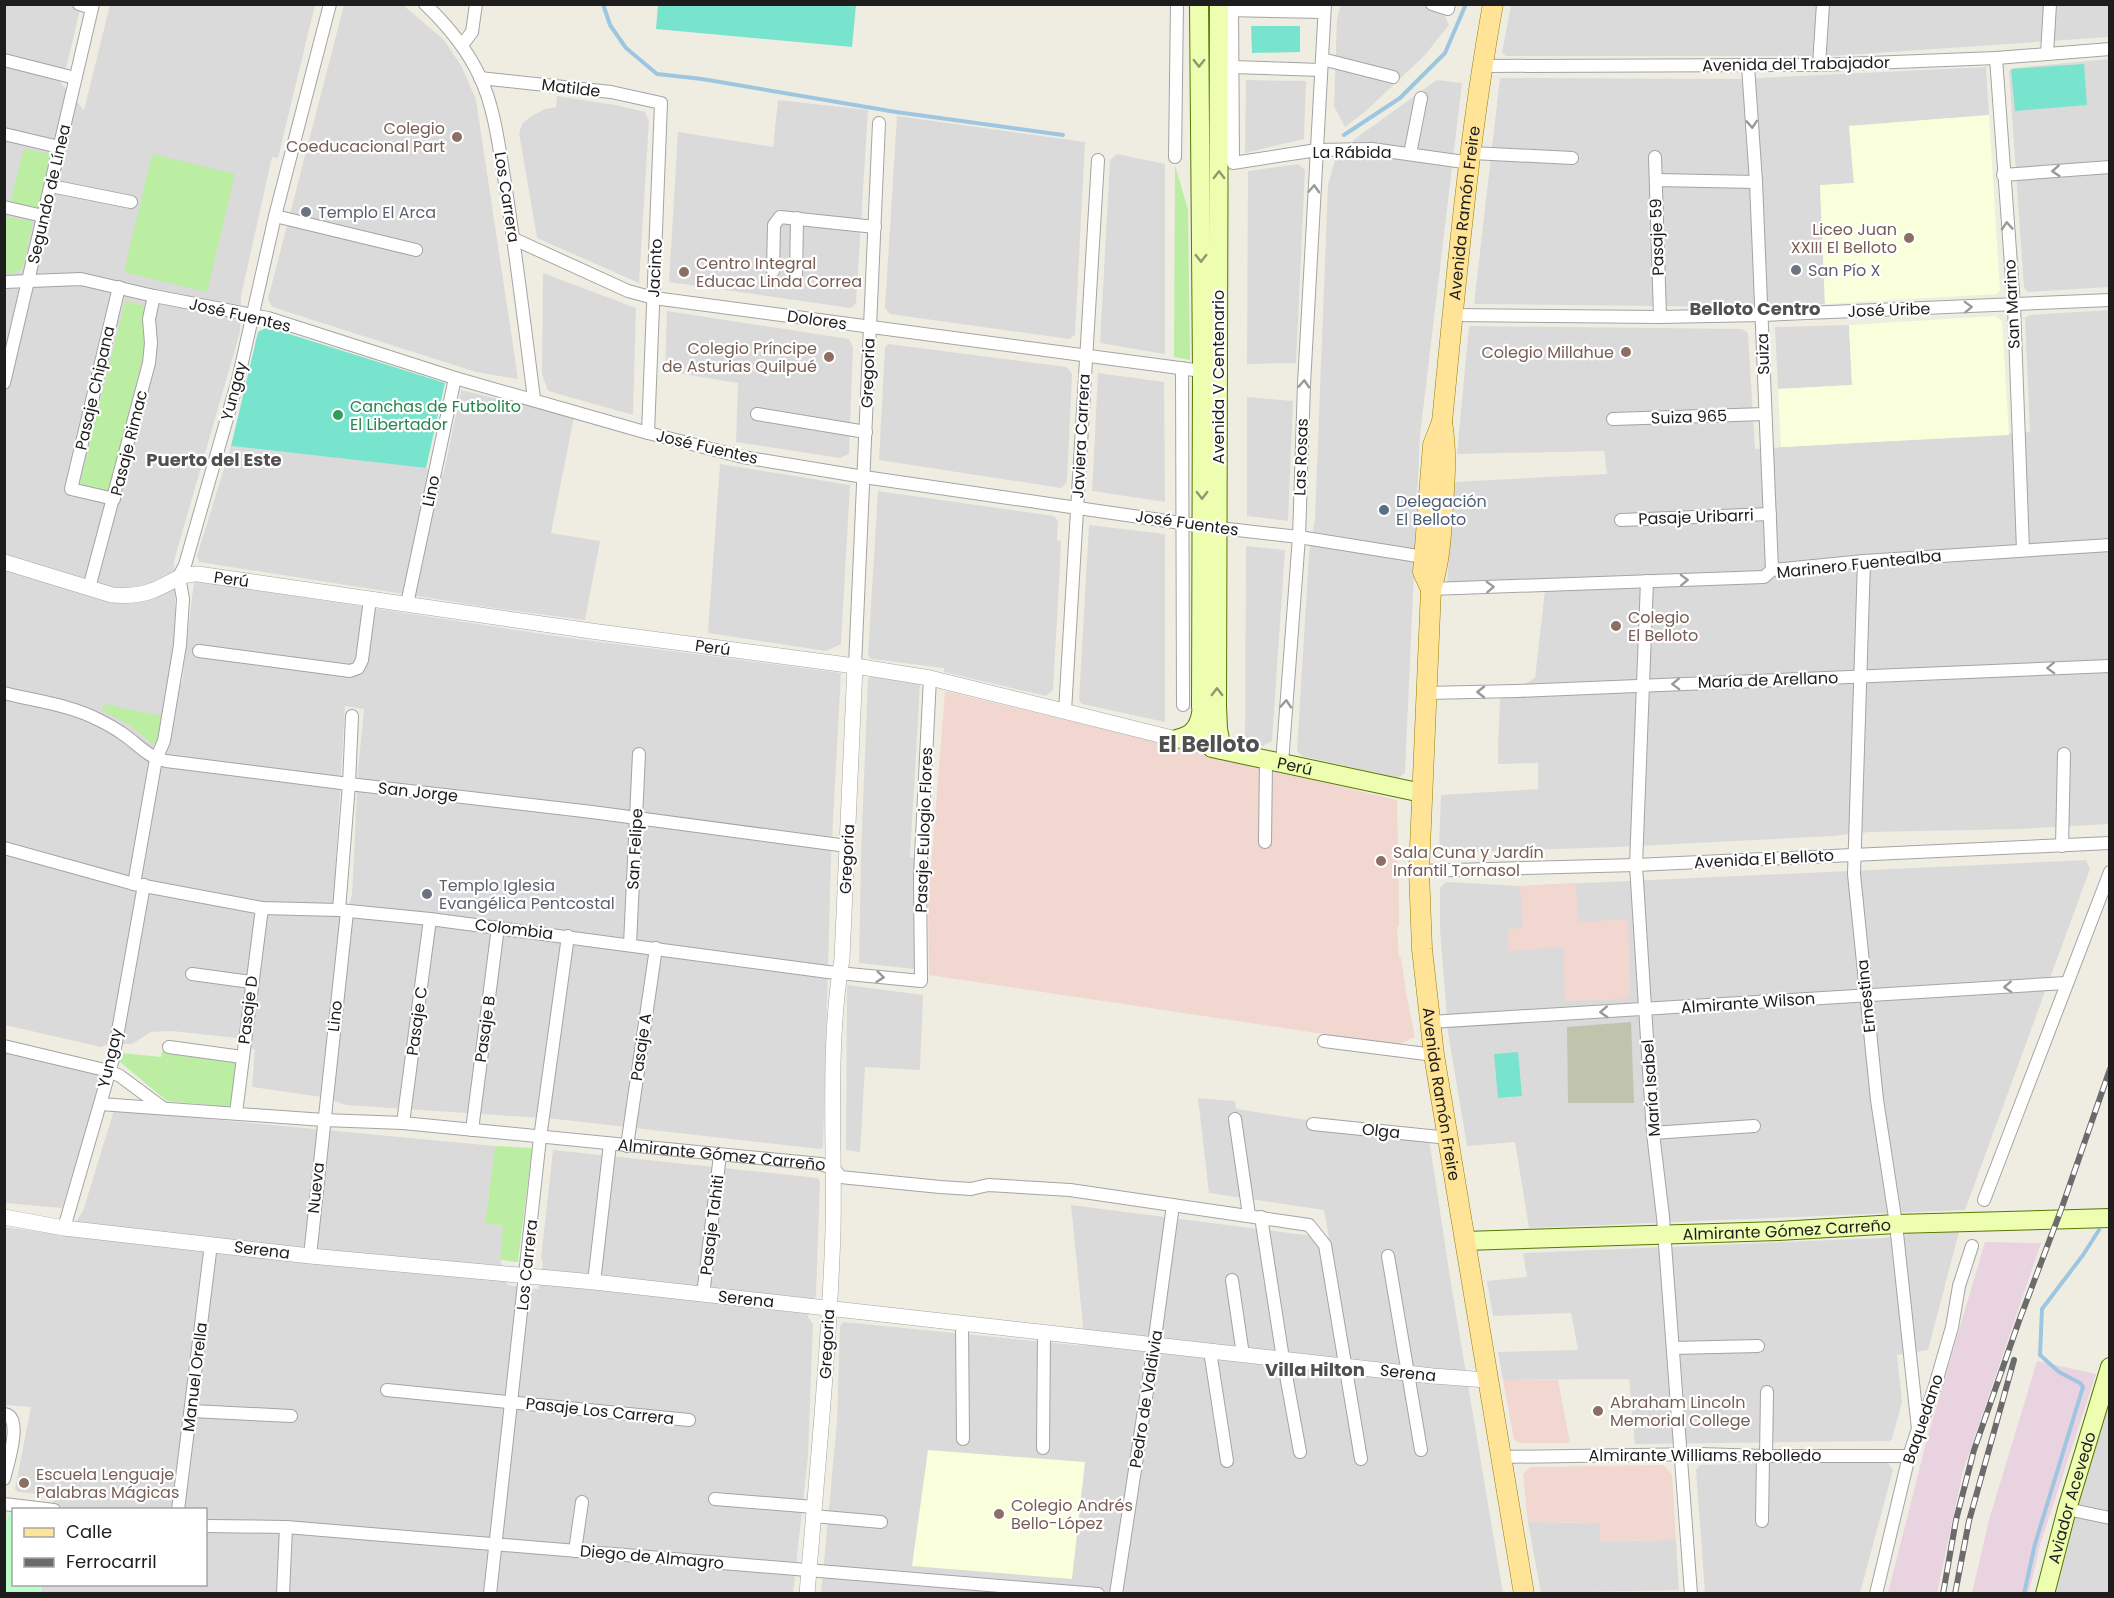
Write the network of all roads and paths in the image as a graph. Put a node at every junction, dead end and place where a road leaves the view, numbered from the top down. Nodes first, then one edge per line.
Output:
1 (79, 4) edge
2 (330, 4) edge
3 (425, 4) edge
4 (476, 4) edge
5 (1177, 4) edge
6 (1199, 4) edge
7 (1432, 4) edge
8 (1493, 4) edge
9 (1823, 4) edge
10 (2050, 4) edge
11 (92, 6) edge
12 (1224, 6) edge
13 (1449, 7) edge
14 (1325, 8) edge
15 (462, 45) junction
16 (2109, 49) edge
17 (2047, 54) junction
18 (1996, 58) junction
19 (4, 60) edge
20 (1322, 65) junction
21 (1819, 65) junction
22 (1482, 66) junction
23 (1748, 66) junction
24 (1232, 67) junction
25 (1393, 77) dead end
26 (75, 78) junction
27 (480, 78) junction
28 (1421, 98) dead end
29 (662, 103) joint
30 (879, 123) dead end
31 (4, 134) edge
32 (59, 147) junction
33 (1317, 150) junction
34 (1410, 154) junction
35 (1175, 157) dead end
36 (1655, 157) dead end
37 (1471, 158) junction
38 (1572, 158) dead end
39 (1098, 160) dead end
40 (2109, 167) edge
41 (2003, 175) junction
42 (1656, 180) junction
43 (1756, 182) junction
44 (51, 186) junction
45 (131, 202) dead end
46 (4, 207) edge
47 (43, 216) junction
48 (276, 216) junction
49 (797, 218) junction
50 (875, 227) junction
51 (514, 239) junction
52 (417, 250) dead end
53 (772, 271) dead end
54 (796, 278) dead end
55 (29, 281) junction
56 (4, 282) edge
57 (119, 287) junction
58 (154, 296) junction
59 (654, 298) junction
60 (2109, 300) edge
61 (2013, 306) junction
62 (1453, 315) junction
63 (1762, 315) junction
64 (252, 316) junction
65 (1660, 317) junction
66 (870, 328) junction
67 (1086, 355) junction
68 (1182, 368) junction
69 (1202, 370) junction
70 (455, 378) junction
71 (5, 381) edge
72 (534, 399) junction
73 (757, 414) dead end
74 (1765, 414) junction
75 (1613, 419) dead end
76 (1442, 422) junction
77 (866, 432) junction
78 (648, 433) junction
79 (864, 477) junction
80 (114, 499) junction
81 (1077, 507) junction
82 (1770, 514) junction
83 (1621, 520) dead end
84 (1183, 522) junction
85 (1210, 527) junction
86 (1299, 537) junction
87 (2109, 544) edge
88 (2023, 550) junction
89 (1424, 557) junction
90 (1864, 561) junction
91 (4, 562) edge
92 (1772, 570) junction
93 (179, 576) junction
94 (1647, 581) junction
95 (1433, 583) junction
96 (89, 588) junction
97 (370, 599) junction
98 (407, 604) junction
99 (199, 651) dead end
100 (855, 666) junction
101 (2109, 666) edge
102 (1861, 676) junction
103 (930, 678) junction
104 (1643, 686) junction
105 (4, 693) edge
106 (1426, 693) junction
107 (1183, 705) dead end
108 (1065, 711) junction
109 (1201, 712) junction
110 (352, 716) dead end
111 (1176, 739) junction
112 (1217, 749) junction
113 (639, 754) dead end
114 (2064, 754) dead end
115 (156, 759) junction
116 (1274, 761) junction
117 (349, 784) junction
118 (1422, 793) junction
119 (637, 818) junction
120 (1265, 842) dead end
121 (2109, 843) edge
122 (848, 846) junction
123 (2062, 846) junction
124 (4, 848) edge
125 (1854, 855) junction
126 (1636, 865) junction
127 (1419, 871) junction
128 (2109, 872) edge
129 (139, 885) junction
130 (262, 908) junction
131 (343, 911) junction
132 (430, 919) junction
133 (498, 927) junction
134 (568, 936) junction
135 (630, 944) junction
136 (656, 948) junction
137 (840, 973) junction
138 (192, 974) dead end
139 (921, 981) joint
140 (251, 982) junction
141 (2066, 984) junction
142 (1866, 995) junction
143 (1645, 1009) junction
144 (1430, 1022) junction
145 (1324, 1041) dead end
146 (4, 1046) edge
147 (169, 1047) dead end
148 (1434, 1056) junction
149 (242, 1057) junction
150 (109, 1071) junction
151 (100, 1104) junction
152 (163, 1108) junction
153 (236, 1113) junction
154 (1235, 1119) dead end
155 (324, 1120) junction
156 (403, 1123) junction
157 (1313, 1124) dead end
158 (1754, 1126) dead end
159 (472, 1130) junction
160 (1653, 1132) junction
161 (540, 1138) junction
162 (1449, 1138) junction
163 (610, 1144) junction
164 (627, 1146) junction
165 (720, 1155) junction
166 (834, 1168) junction
167 (1984, 1200) dead end
168 (1173, 1205) junction
169 (1255, 1216) junction
170 (4, 1217) edge
171 (2109, 1218) edge
172 (1896, 1224) junction
173 (64, 1228) junction
174 (1664, 1234) junction
175 (1465, 1241) junction
176 (211, 1244) junction
177 (1972, 1246) dead end
178 (310, 1256) junction
179 (1388, 1257) dead end
180 (526, 1276) junction
181 (1232, 1280) dead end
182 (594, 1282) junction
183 (703, 1295) junction
184 (830, 1309) junction
185 (962, 1323) junction
186 (1044, 1333) junction
187 (1154, 1345) junction
188 (1758, 1346) dead end
189 (1673, 1348) junction
190 (1210, 1351) junction
191 (1243, 1355) junction
192 (1283, 1359) junction
193 (1346, 1366) junction
194 (2109, 1367) edge
195 (1408, 1373) junction
196 (1487, 1380) junction
197 (387, 1390) dead end
198 (1767, 1392) dead end
199 (511, 1402) junction
200 (192, 1412) junction
201 (7, 1414) edge
202 (291, 1416) dead end
203 (689, 1420) dead end
204 (1918, 1429) junction
205 (963, 1439) dead end
206 (1043, 1448) dead end
207 (1421, 1450) dead end
208 (1300, 1452) dead end
209 (1681, 1454) junction
210 (1765, 1456) junction
211 (1909, 1456) junction
212 (1501, 1457) junction
213 (1361, 1459) dead end
214 (1227, 1461) dead end
215 (4, 1479) edge
216 (715, 1498) dead end
217 (582, 1502) dead end
218 (4, 1504) edge
219 (44, 1508) edge
220 (178, 1508) edge
221 (2067, 1509) junction
222 (813, 1512) junction
223 (2109, 1518) edge
224 (1762, 1521) dead end
225 (881, 1522) dead end
226 (207, 1526) edge
227 (286, 1527) junction
228 (495, 1544) junction
229 (575, 1551) junction
230 (809, 1571) junction
231 (283, 1593) edge
232 (490, 1593) edge
233 (807, 1593) edge
234 (1098, 1593) edge
235 (1116, 1593) edge
236 (1524, 1593) edge
237 (1691, 1593) edge
238 (1876, 1593) edge
239 (2045, 1593) edge

1 - 11 street
2 - 48 street, Yungay
3 - 15 street
4 - 15 street
5 - 35 street
6 -> 69 main road, Avenida V Centenario
7 - 13 street
8 - 22 main road, Avenida Ramón Freire
9 - 21 street
10 - 17 street
11 - 26 street, Segundo de Línea
12 - 14 street
12 - 24 street
85 -> 12 main road, Avenida V Centenario
14 - 20 street, Las Rosas
15 - 27 street, Los Carrera
16 - 17 street, Avenida del Trabajador
17 - 18 street, Avenida del Trabajador
18 - 21 street, Avenida del Trabajador
18 - 41 street, San Marino
19 - 26 street
20 - 24 street
20 - 25 street
20 - 33 street, Las Rosas
21 - 23 street, Avenida del Trabajador
22 - 23 street, Avenida del Trabajador
22 - 37 main road, Avenida Ramón Freire
23 -> 43 street, Suiza
24 - 33 street, La Rábida
26 - 32 street, Segundo de Línea
27 - 29 street, Matilde
27 - 51 street, Los Carrera
28 - 34 street
29 - 59 street, Jacinto
30 - 50 street, Gregoria
31 - 32 street
32 - 44 street, Segundo de Línea
33 - 34 street, La Rábida
86 -> 33 street, Las Rosas
34 - 37 street, La Rábida
36 - 42 street, Pasaje 59
37 - 38 street, La Rábida
37 - 62 main road, Avenida Ramón Freire
39 - 67 street, Javiera Carrera
40 -> 41 street
61 -> 41 street, San Marino
42 - 43 street
42 - 65 street, Pasaje 59
43 - 63 street, Suiza
44 - 45 street
44 - 47 street, Segundo de Línea
46 - 47 street
47 - 55 street, Segundo de Línea
48 - 52 street
48 - 64 street, Yungay
49 - 50 street
49 - 53 street
49 - 54 street
50 - 66 street, Gregoria
51 - 59 street, Dolores
51 - 72 street, Los Carrera
55 - 56 street, José Fuentes
55 - 57 street, José Fuentes
55 - 71 street, Segundo de Línea
57 - 58 street, José Fuentes
57 - 80 street, Pasaje Chipana
58 - 64 street, José Fuentes
58 - 80 street, Pasaje Rimac
59 - 66 street, Dolores
59 - 78 street, Jacinto
60 - 61 street, José Uribe
63 -> 61 street, José Uribe
61 - 88 street, San Marino
62 - 65 street, José Uribe
62 - 76 main road, Avenida Ramón Freire
63 - 65 street, José Uribe
63 - 74 street, Suiza
64 - 70 street, José Fuentes
64 - 93 street, Yungay
66 - 67 street, Dolores
66 - 77 street, Gregoria
67 - 68 street, Dolores
67 - 81 street, Javiera Carrera
68 - 69 street, Dolores
68 - 84 street
69 -> 85 main road, Avenida V Centenario
70 - 72 street, José Fuentes
70 - 98 street, Lino
72 - 78 street, José Fuentes
73 - 77 street
74 - 75 street, Suiza 965
74 - 82 street, Suiza
76 - 89 main road, Avenida Ramón Freire
76 - 95 main road, Avenida Ramón Freire
77 - 79 street, Gregoria
78 - 79 street, José Fuentes
79 - 81 street, José Fuentes
79 - 100 street, Gregoria
80 - 96 street, Pasaje Rimac
81 - 84 street, José Fuentes
81 - 108 street, Javiera Carrera
82 - 83 street, Pasaje Uribarri
82 - 92 street, Suiza
84 - 85 street, José Fuentes
84 - 107 street
85 - 86 street, José Fuentes
85 - 109 main road, Avenida V Centenario
112 -> 85 main road, Avenida V Centenario
86 - 89 street, José Fuentes
116 -> 86 street, Las Rosas
87 - 88 street, Marinero Fuentealba
88 - 90 street, Marinero Fuentealba
89 - 95 main road, Avenida Ramón Freire
90 - 92 street, Marinero Fuentealba
90 - 102 street, Ernestina
91 - 96 street, Perú
94 -> 92 street, Marinero Fuentealba
93 - 96 street, Perú
93 - 97 street, Perú
93 - 115 street, Yungay
95 -> 94 street, Marinero Fuentealba
94 - 104 street, María Isabel
95 - 106 main road, Avenida Ramón Freire
97 - 98 street, Perú
97 - 99 street
98 - 100 street, Perú
100 - 103 street, Perú
100 - 122 street, Gregoria
101 -> 102 street, María de Arellano
102 -> 104 street, María de Arellano
102 - 125 street, Ernestina
103 - 108 street, Perú
103 - 139 street, Pasaje Eulogio Flores
104 -> 106 street, María de Arellano
104 - 126 street, María Isabel
105 - 115 street, San Jorge
106 - 118 main road, Avenida Ramón Freire
108 - 111 street, Perú
109 - 111 main road
109 - 112 main road, Avenida V Centenario
110 - 117 street, Lino
111 - 112 street, Perú
112 - 116 main road, Perú
113 - 119 street, San Felipe
114 - 123 street
115 - 117 street, San Jorge
115 - 129 street, Yungay
116 - 118 main road, Perú
116 - 120 street, Las Rosas
117 - 119 street, San Jorge
117 - 131 street, Lino
118 - 127 main road, Avenida Ramón Freire
119 - 122 street, San Jorge
119 - 135 street, San Felipe
121 - 123 street, Avenida El Belloto
122 - 137 street, Gregoria
123 - 125 street, Avenida El Belloto
124 - 129 street, Colombia
125 - 126 street, Avenida El Belloto
125 - 142 street, Ernestina
126 - 127 street, Avenida El Belloto
126 - 143 street, María Isabel
127 - 144 main road, Avenida Ramón Freire
128 - 141 street
129 - 130 street, Colombia
129 - 150 street, Yungay
130 - 131 street, Colombia
130 - 140 street, Pasaje D
131 - 132 street, Colombia
131 - 155 street, Lino
132 - 133 street, Colombia
132 - 156 street, Pasaje C
133 - 134 street, Colombia
133 - 159 street, Pasaje B
134 - 135 street, Colombia
134 - 161 street, Los Carrera
135 - 136 street, Colombia
136 - 137 street, Colombia
136 - 164 street, Pasaje A
137 -> 139 street, Colombia
137 - 166 street, Gregoria
138 - 140 street
140 - 149 street, Pasaje D
141 -> 142 street, Almirante Wilson
141 - 167 street
142 - 143 street, Almirante Wilson
142 - 172 street, Ernestina
143 -> 144 street, Almirante Wilson
143 - 160 street, María Isabel
144 - 148 main road, Avenida Ramón Freire
145 - 148 street
146 - 150 street
147 - 149 street
148 - 162 main road, Avenida Ramón Freire
149 - 153 street, Pasaje D
150 - 151 street, Yungay
150 - 152 street
151 - 152 street, Almirante Gómez Carreño
151 - 173 street, Yungay
152 - 153 street, Almirante Gómez Carreño
153 - 155 street, Almirante Gómez Carreño
154 - 169 street
155 - 156 street, Almirante Gómez Carreño
155 - 178 street, Nueva
156 - 159 street, Almirante Gómez Carreño
157 - 162 street, Olga
158 - 160 street
159 - 161 street, Almirante Gómez Carreño
160 - 174 street, María Isabel
161 - 163 street, Almirante Gómez Carreño
161 - 180 street, Los Carrera
162 - 175 main road, Avenida Ramón Freire
163 - 164 street, Almirante Gómez Carreño
163 - 182 street
164 - 165 street, Almirante Gómez Carreño
165 - 166 street, Almirante Gómez Carreño
165 - 183 street, Pasaje Tahiti
166 - 168 street, Almirante Gómez Carreño
166 - 184 street, Gregoria
168 - 169 street, Almirante Gómez Carreño
168 - 187 street, Pedro de Valdivia
169 - 192 street
169 - 193 street, Almirante Gómez Carreño
170 - 173 street, Serena
171 - 172 main road, Almirante Gómez Carreño
172 - 174 main road, Almirante Gómez Carreño
172 - 204 street, Ernestina
173 - 176 street, Serena
174 - 175 main road, Almirante Gómez Carreño
174 - 189 street, María Isabel
175 - 196 main road, Avenida Ramón Freire
176 - 178 street, Serena
176 - 200 street, Manuel Orella
177 - 204 street, Baquedano
178 - 180 street, Serena
179 - 195 street
180 - 182 street, Serena
180 - 199 street, Los Carrera
181 - 191 street
182 - 183 street, Serena
183 - 184 street, Serena
184 - 185 street, Serena
184 - 222 street, Gregoria
185 - 186 street, Serena
185 - 205 street
186 - 187 street, Serena
186 - 206 street
187 - 190 street, Serena
187 - 235 street, Pedro de Valdivia
188 - 189 street
189 - 209 street, María Isabel
190 - 191 street, Serena
190 - 214 street
191 - 192 street, Serena
192 - 193 street, Serena
192 - 208 street
193 - 195 street, Serena
193 - 213 street
194 - 221 main road, Aviador Acevedo
195 - 196 street, Serena
195 - 207 street
196 - 212 main road, Avenida Ramón Freire
197 - 199 street, Pasaje Los Carrera
198 - 210 street
199 - 203 street, Pasaje Los Carrera
199 - 228 street, Los Carrera
200 - 202 street
200 - 220 street, Manuel Orella
201 - 215 street
204 - 211 street, Baquedano
209 - 210 street, Almirante Williams Rebolledo
209 - 212 street, Almirante Williams Rebolledo
209 - 237 street, María Isabel
210 - 211 street, Almirante Williams Rebolledo
210 - 224 street
211 - 238 street, Baquedano
212 - 236 main road, Avenida Ramón Freire
216 - 222 street
217 - 229 street
218 - 219 street
221 - 223 street
221 - 239 main road, Aviador Acevedo
222 - 225 street
222 - 230 street, Gregoria
226 - 227 street, Diego de Almagro
227 - 228 street, Diego de Almagro
227 - 231 street
228 - 229 street, Diego de Almagro
228 - 232 street, Los Carrera
229 - 230 street, Diego de Almagro
230 - 233 street, Gregoria
230 - 234 street, Diego de Almagro

